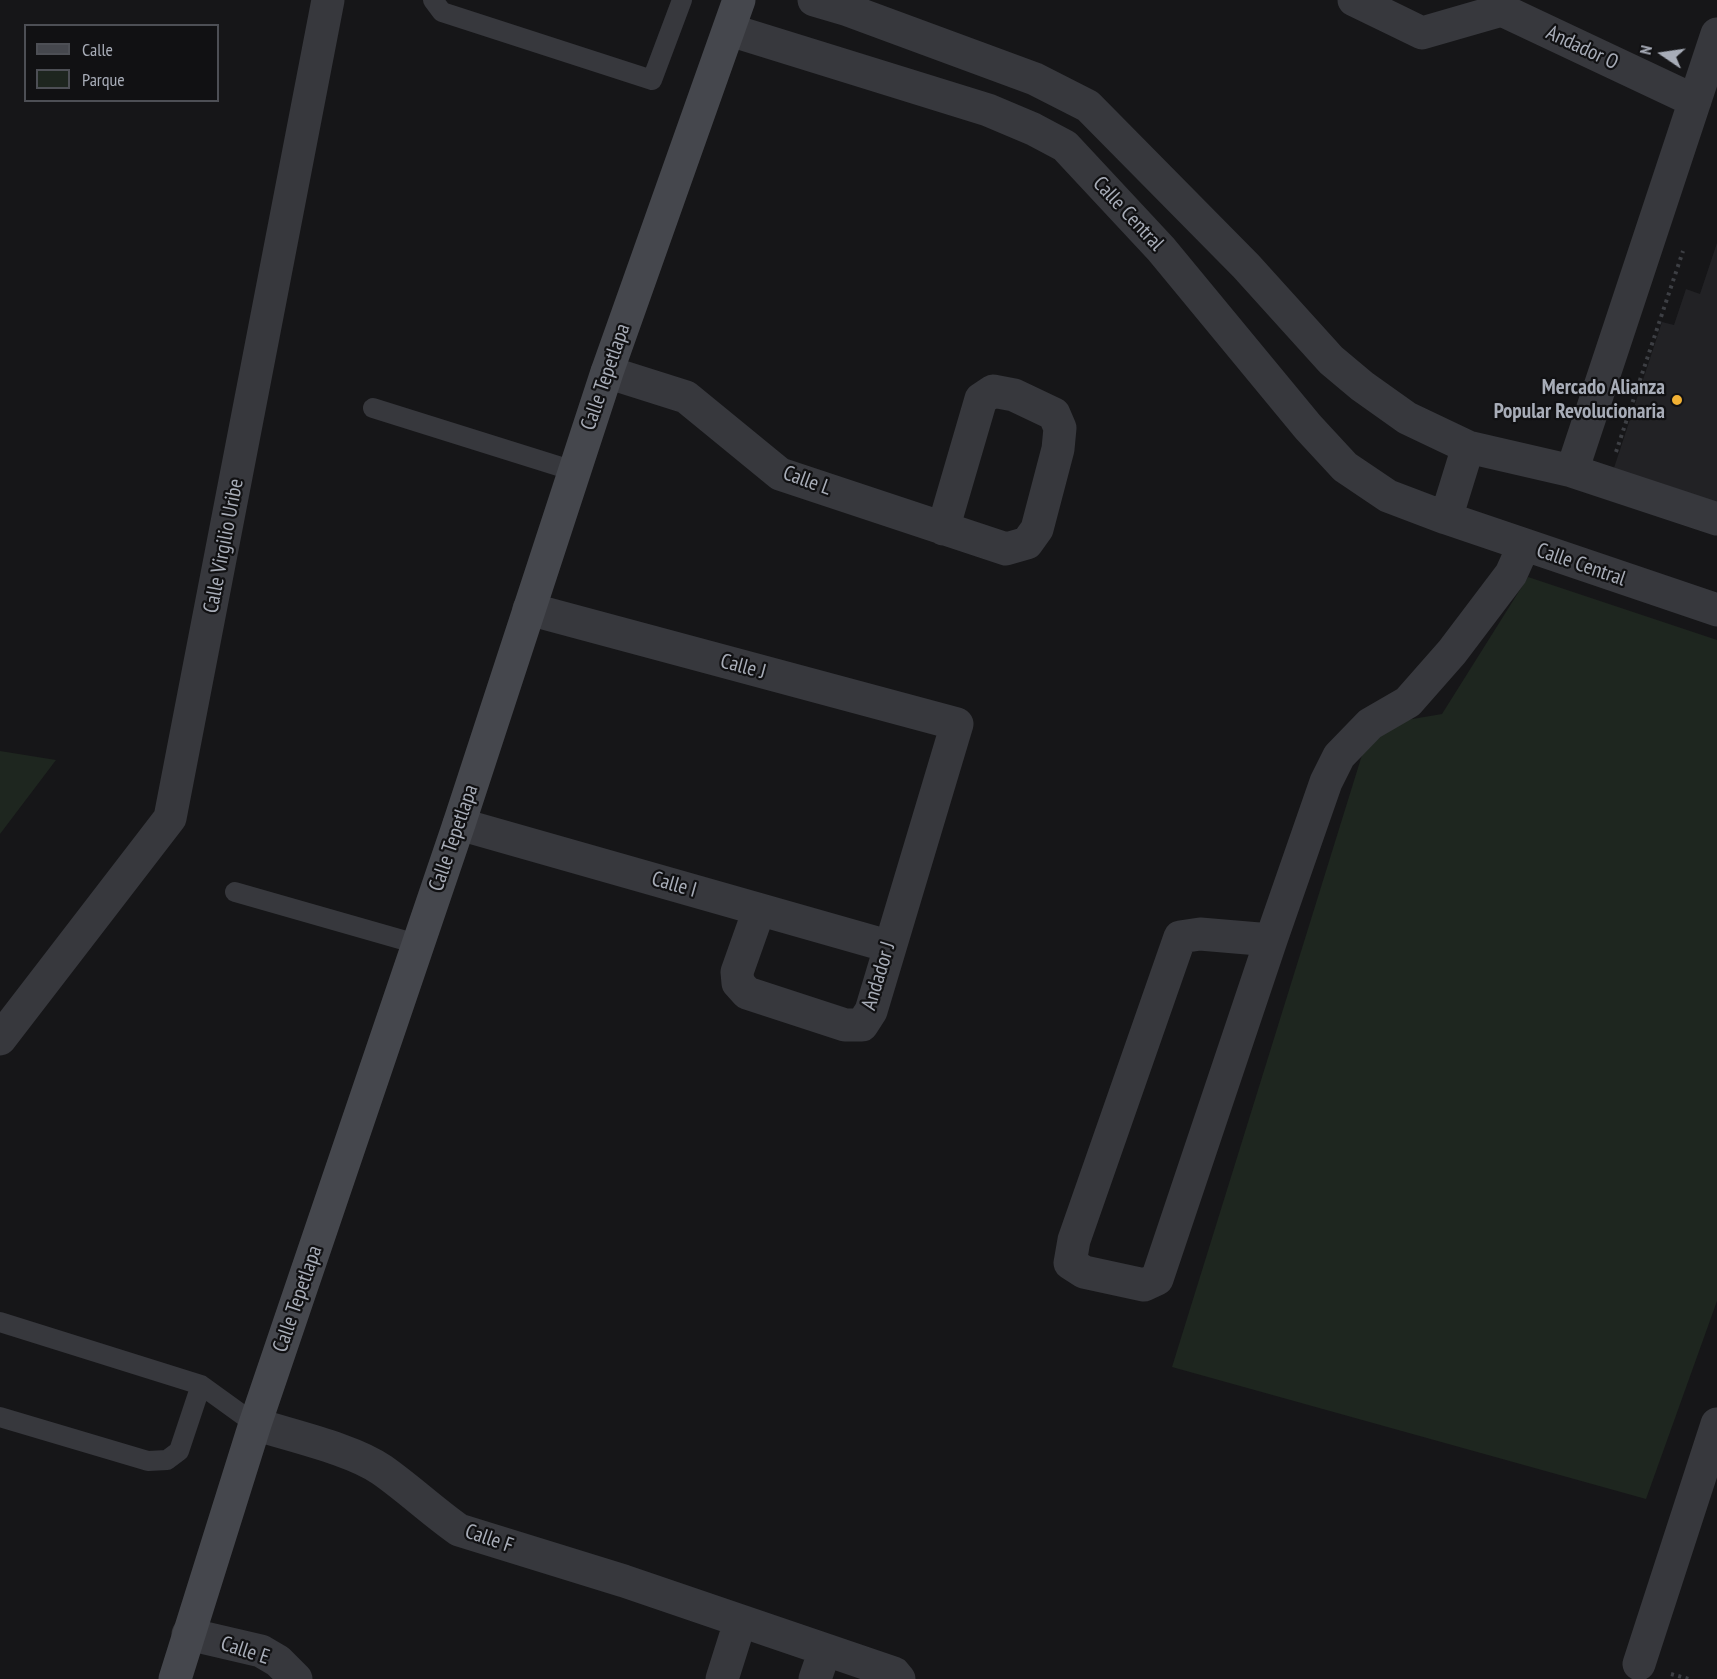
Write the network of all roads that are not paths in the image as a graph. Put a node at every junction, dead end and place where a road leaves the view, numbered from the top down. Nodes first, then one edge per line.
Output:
1 (328, 0) edge
2 (433, 0) edge
3 (682, 0) edge
4 (814, 0) edge
5 (1354, 0) edge
6 (1500, 5) edge
7 (734, 8) edge
8 (1717, 34) edge
9 (1695, 101) junction
10 (607, 372) junction
11 (373, 408) dead end
12 (1468, 447) junction
13 (574, 471) junction
14 (1572, 471) junction
15 (1446, 518) junction
16 (1717, 519) edge
17 (943, 529) junction
18 (1524, 545) junction
19 (529, 609) junction
20 (1717, 610) edge
21 (957, 724) joint
22 (459, 824) junction
23 (235, 892) dead end
24 (759, 910) junction
25 (1271, 940) junction
26 (417, 944) junction
27 (888, 946) junction
28 (0, 1040) edge
29 (0, 1322) edge
30 (201, 1385) junction
31 (0, 1417) edge
32 (255, 1424) junction
33 (1717, 1424) edge
34 (740, 1622) junction
35 (188, 1634) junction
36 (820, 1664) edge
37 (1639, 1664) dead end
38 (175, 1679) edge
39 (296, 1679) edge
40 (723, 1679) edge
41 (899, 1679) edge

1 - 28 street, Calle Virgilio Uribe
2 - 3 lane
4 - 12 street
5 - 6 street, Andador O
6 - 9 street, Andador O
7 - 10 street, Calle Tepetlapa
7 - 15 street, Calle Central
8 - 9 street
9 - 14 street
10 - 13 street, Calle Tepetlapa
10 - 17 street, Calle L
11 - 13 lane
12 - 14 street
12 - 15 street
13 - 19 street, Calle Tepetlapa
14 - 16 street
15 - 18 street, Calle Central
17 - 17 street, Calle L
18 - 20 street, Calle Central
18 - 25 street
19 - 21 street, Calle J
19 - 22 street, Calle Tepetlapa
21 - 27 street, Andador J
22 - 24 street, Calle I
22 - 26 street, Calle Tepetlapa
23 - 26 lane
24 - 27 street, Calle I
24 - 27 street, Andador J
25 - 25 street
26 - 32 street, Calle Tepetlapa
29 - 30 lane
30 - 31 lane
30 - 32 lane
32 - 34 street, Calle F
32 - 35 street, Calle Tepetlapa
33 - 37 street
34 - 36 street, Calle F
34 - 40 street
35 - 38 street, Calle Tepetlapa
35 - 39 street, Calle E
36 - 41 street, Calle F

